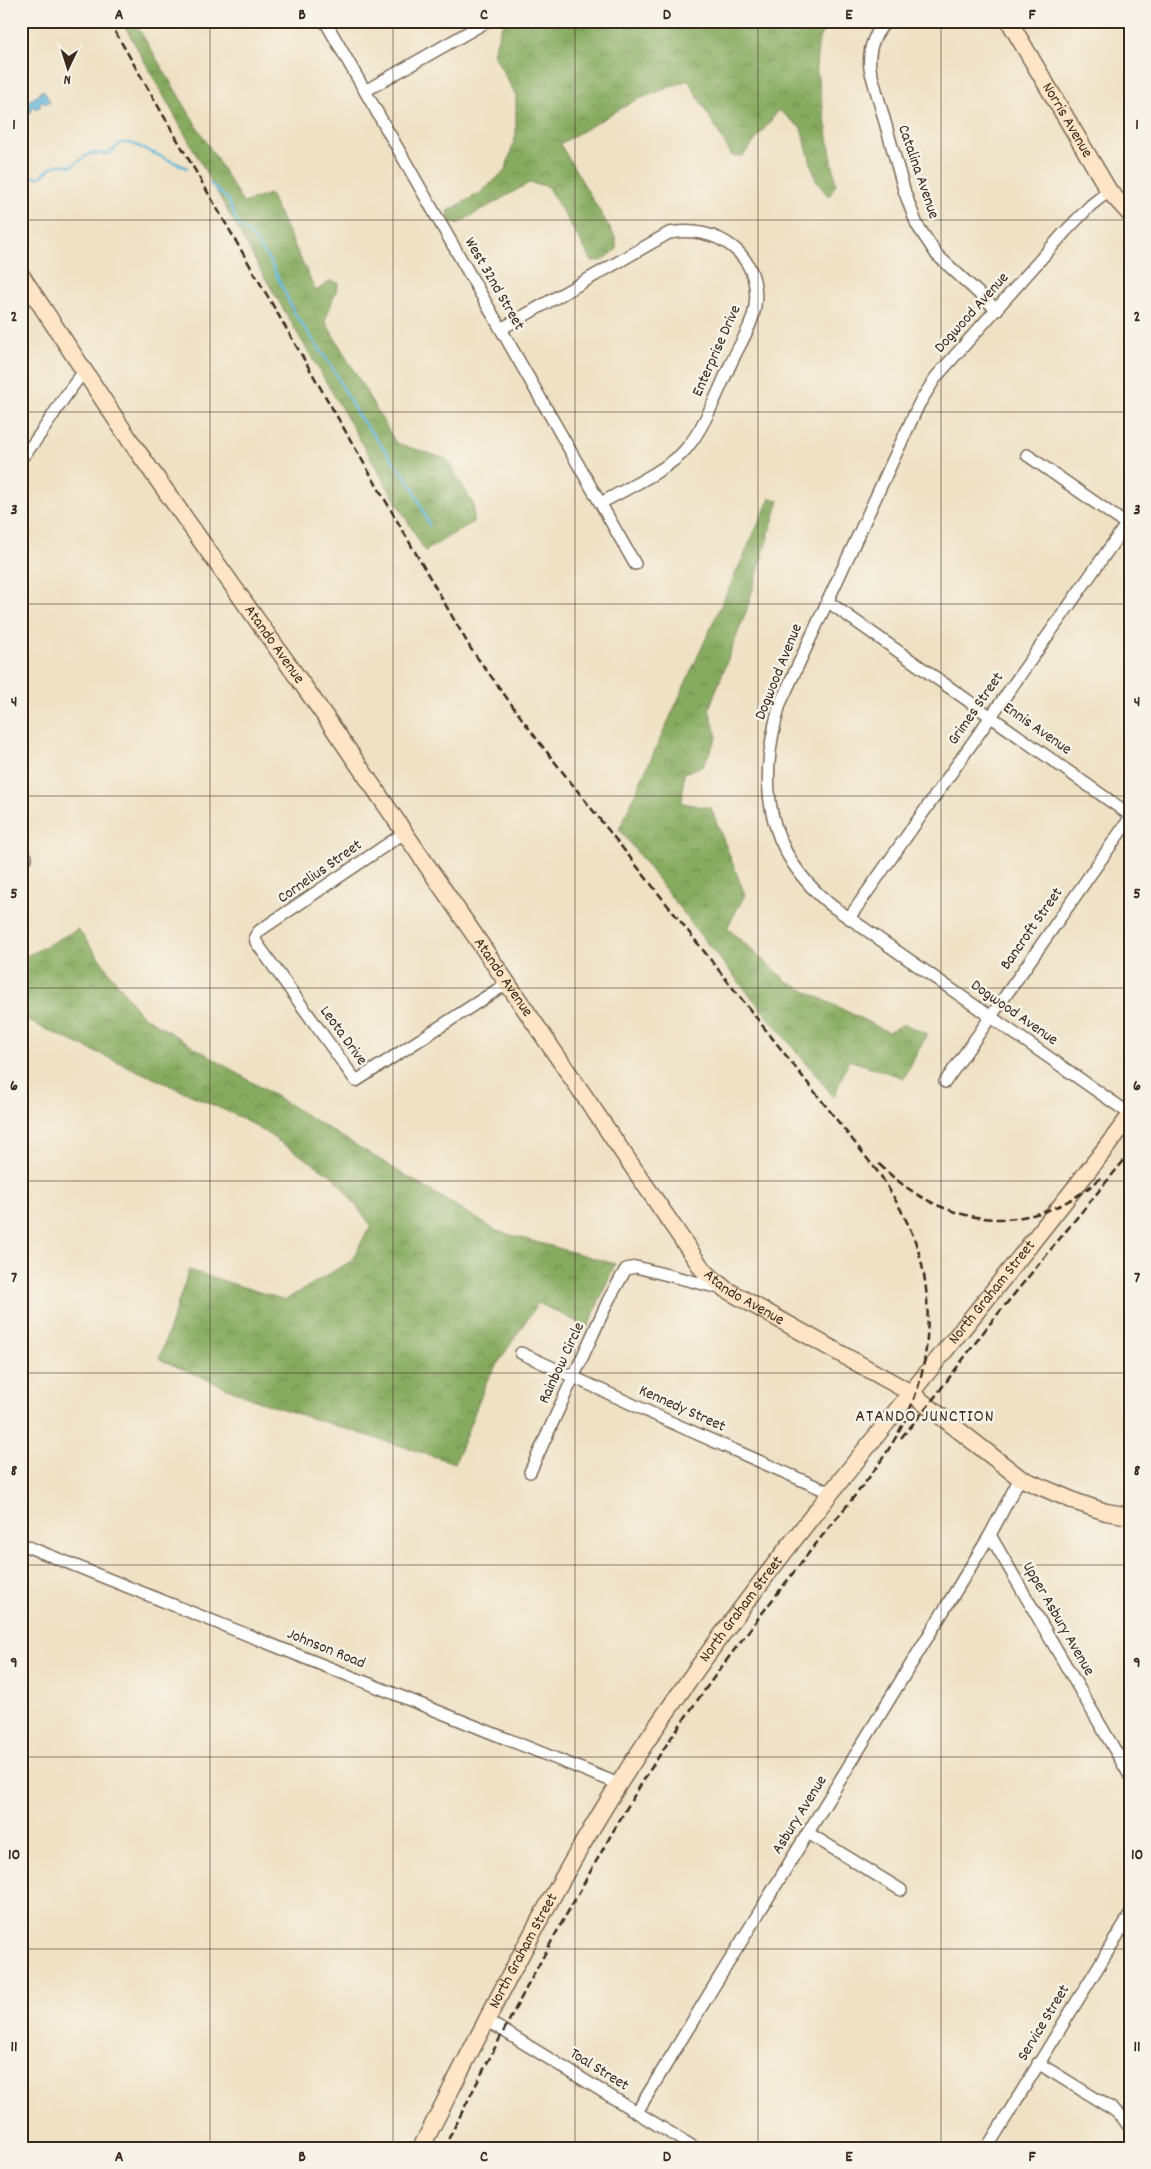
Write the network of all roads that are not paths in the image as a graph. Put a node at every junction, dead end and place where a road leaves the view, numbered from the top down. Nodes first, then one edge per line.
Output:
1 (325, 21) edge
2 (488, 21) edge
3 (887, 21) edge
4 (1009, 21) edge
5 (365, 91) junction
6 (1109, 191) junction
7 (1130, 214) edge
8 (21, 275) edge
9 (997, 310) junction
10 (501, 329) junction
11 (85, 371) junction
12 (1027, 455) dead end
13 (21, 458) edge
14 (602, 503) junction
15 (1128, 521) edge
16 (635, 564) dead end
17 (827, 601) junction
18 (991, 716) junction
19 (1130, 815) edge
20 (1130, 818) edge
21 (404, 833) junction
22 (850, 918) junction
23 (255, 937) joint
24 (506, 984) junction
25 (991, 1017) junction
26 (946, 1082) dead end
27 (1130, 1115) edge
28 (725, 1289) junction
29 (520, 1353) dead end
30 (573, 1377) junction
31 (911, 1393) junction
32 (530, 1472) dead end
33 (1020, 1478) junction
34 (831, 1492) junction
35 (1130, 1516) edge
36 (990, 1535) junction
37 (21, 1544) edge
38 (1130, 1776) edge
39 (619, 1784) junction
40 (808, 1833) junction
41 (901, 1890) dead end
42 (1130, 1915) edge
43 (486, 2020) junction
44 (1038, 2063) junction
45 (637, 2112) junction
46 (1130, 2128) edge
47 (420, 2148) edge
48 (695, 2148) edge
49 (987, 2148) edge

1 - 5 street, West 32nd Street
2 - 5 street
3 - 9 street, Catalina Avenue
4 - 6 main road, Norris Avenue
5 - 10 street, West 32nd Street
6 - 7 main road, Norris Avenue
6 - 9 street, Dogwood Avenue
8 - 11 main road, Atando Avenue
9 - 17 street, Dogwood Avenue
10 - 14 street, West 32nd Street
10 - 14 street, Enterprise Drive
11 - 13 street
11 - 21 main road, Atando Avenue
12 - 15 street
14 - 16 street, West 32nd Street
15 - 18 street, Grimes Street
17 - 18 street, Ennis Avenue
17 - 22 street, Dogwood Avenue
18 - 19 street, Ennis Avenue
18 - 22 street, Grimes Street
20 - 25 street, Bancroft Street
21 - 23 street, Cornelius Street
21 - 24 main road, Atando Avenue
22 - 25 street, Dogwood Avenue
23 - 24 street, Leota Drive
24 - 28 main road, Atando Avenue
25 - 26 street, Bancroft Street
25 - 27 street, Dogwood Avenue
27 - 31 main road, North Graham Street
28 - 30 street, Rainbow Circle
28 - 31 main road, Atando Avenue
29 - 30 street, Kennedy Street
30 - 32 street, Rainbow Circle
30 - 34 street, Kennedy Street
31 - 33 main road, Atando Avenue
31 - 34 main road, North Graham Street
33 - 35 main road, Atando Avenue
33 - 36 street
34 - 39 main road, North Graham Street
36 - 38 street, Upper Asbury Avenue
36 - 40 street, Asbury Avenue
37 - 39 street, Johnson Road
39 - 43 main road, North Graham Street
40 - 41 street
40 - 45 street, Asbury Avenue
42 - 44 street, Service Street
43 - 45 street, Toal Street
43 - 47 main road, North Graham Street
44 - 46 street
44 - 49 street, Service Street
45 - 48 street, Toal Street

